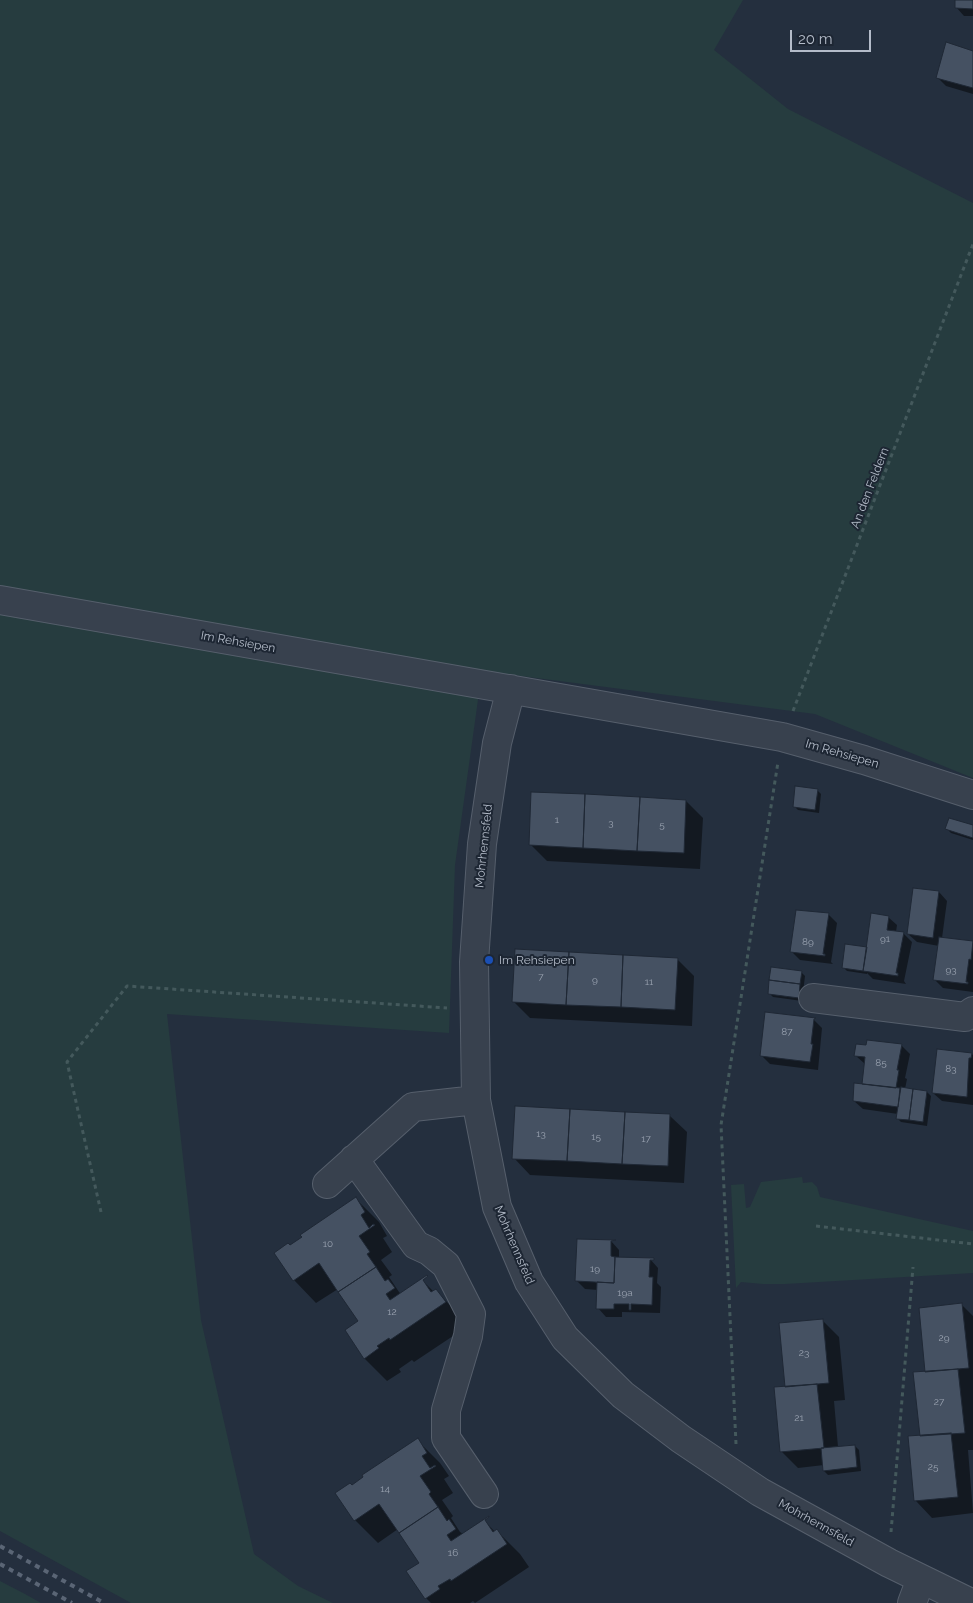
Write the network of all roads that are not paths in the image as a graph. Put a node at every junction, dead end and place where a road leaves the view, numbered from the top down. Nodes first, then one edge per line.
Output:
1 (0, 600) edge
2 (511, 689) junction
3 (973, 795) edge
4 (813, 998) dead end
5 (973, 1011) edge
6 (476, 1100) junction
7 (354, 1160) junction
8 (327, 1184) dead end
9 (484, 1494) dead end
10 (916, 1591) edge
11 (971, 1603) edge

1 - 2 street, Im Rehsiepen
2 - 3 street, Im Rehsiepen
2 - 6 street, Mohrhennsfeld
4 - 5 street
6 - 7 street
6 - 10 street, Mohrhennsfeld
7 - 8 street
7 - 9 street
10 - 11 street, Mohrhennsfeld

